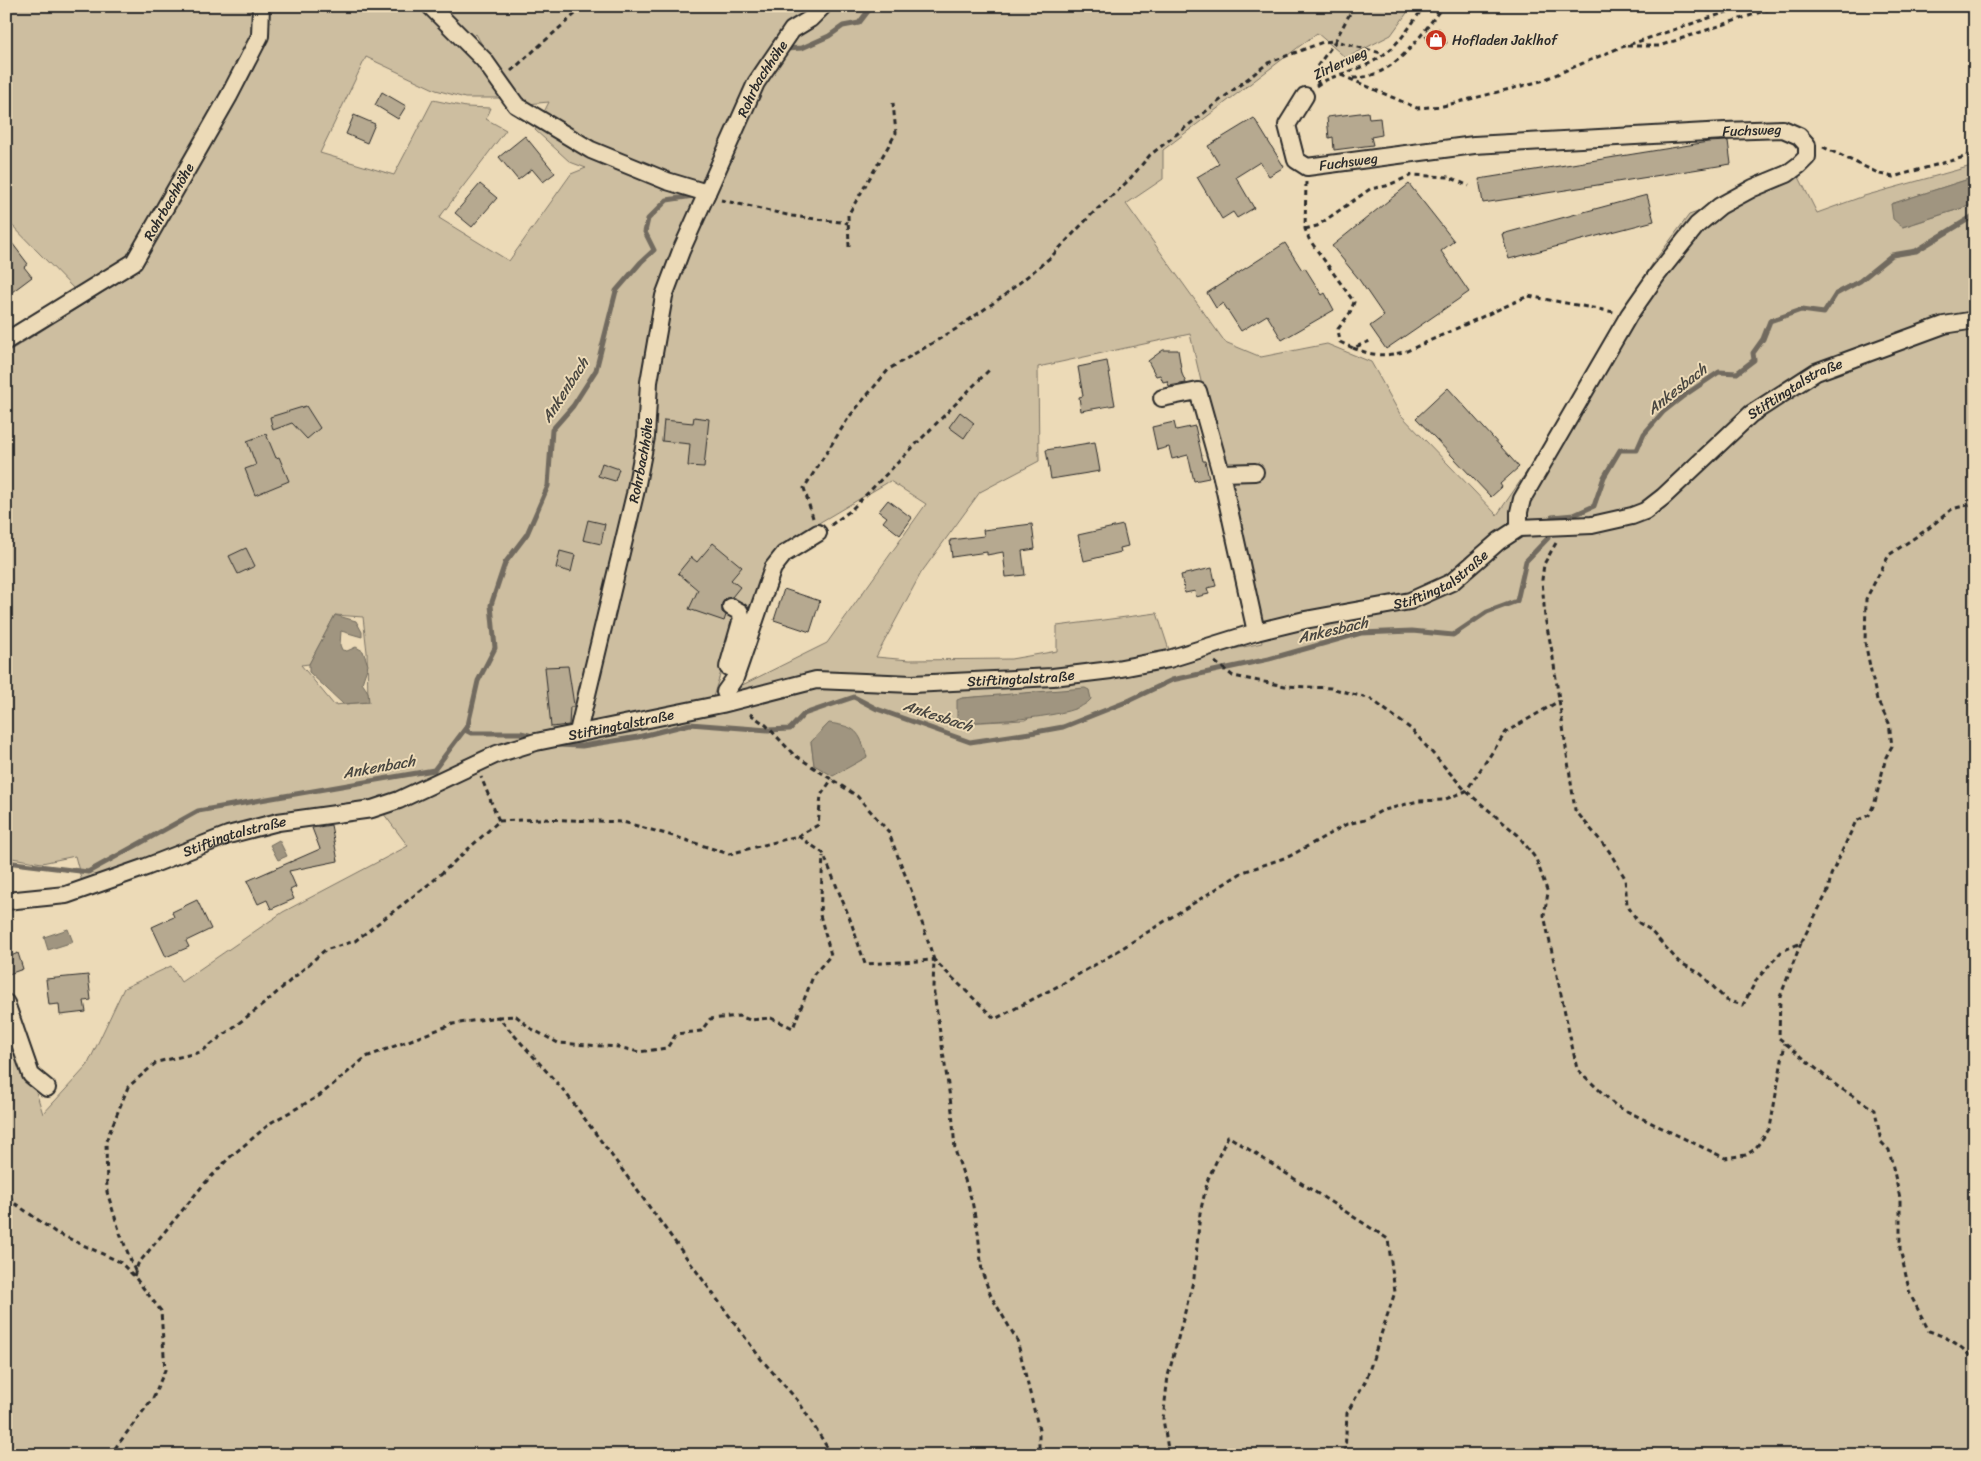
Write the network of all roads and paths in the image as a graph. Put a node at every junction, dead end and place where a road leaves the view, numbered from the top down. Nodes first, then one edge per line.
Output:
1 (261, 6) edge
2 (430, 6) edge
3 (584, 6) edge
4 (823, 6) edge
5 (1354, 6) edge
6 (1424, 6) edge
7 (1443, 6) edge
8 (1745, 6) edge
9 (1779, 6) edge
10 (1335, 42) junction
11 (1624, 46) junction
12 (1386, 54) junction
13 (1341, 75) junction
14 (1350, 78) junction
15 (499, 81) junction
16 (1318, 84) junction
17 (1304, 96) joint
18 (892, 104) dead end
19 (1807, 145) junction
20 (1975, 154) edge
21 (1307, 167) junction
22 (1469, 186) dead end
23 (706, 195) junction
24 (848, 223) junction
25 (1305, 229) junction
26 (849, 247) dead end
27 (1629, 315) junction
28 (1975, 320) edge
29 (6, 341) edge
30 (1370, 341) dead end
31 (1353, 348) junction
32 (991, 368) dead end
33 (1162, 398) dead end
34 (1255, 472) dead end
35 (1221, 473) junction
36 (1975, 502) edge
37 (1555, 527) junction
38 (1519, 528) junction
39 (818, 533) junction
40 (731, 607) dead end
41 (1256, 632) junction
42 (1216, 662) dead end
43 (724, 698) junction
44 (1559, 701) junction
45 (766, 725) dead end
46 (578, 732) junction
47 (476, 764) junction
48 (832, 779) junction
49 (1466, 791) junction
50 (499, 820) junction
51 (798, 836) junction
52 (823, 853) junction
53 (6, 900) edge
54 (1801, 943) junction
55 (934, 960) junction
56 (6, 1003) edge
57 (498, 1017) junction
58 (1785, 1043) junction
59 (46, 1088) dead end
60 (6, 1188) edge
61 (135, 1274) junction
62 (1975, 1362) edge
63 (110, 1455) edge
64 (832, 1455) edge
65 (1039, 1455) edge
66 (1168, 1455) edge
67 (1345, 1455) edge

1 - 29 street, Rohrbachhöhe
2 - 15 street
3 - 15 path
4 - 23 street, Rohrbachhöhe
5 - 10 path
6 - 12 path, Zirlerweg
7 - 14 path
8 - 11 path
9 - 11 path
10 - 12 path
10 - 16 path
10 - 39 path
11 - 14 path
12 - 13 path, Zirlerweg
13 - 14 path
13 - 16 path, Zirlerweg
15 - 23 street
16 - 17 path, Zirlerweg
17 - 21 street, Fuchsweg
18 - 24 path
19 - 20 path
19 - 21 street, Fuchsweg
19 - 27 street
21 - 25 path
22 - 25 path
23 - 24 path
23 - 46 street, Rohrbachhöhe
24 - 26 path
25 - 31 path
27 - 31 path
27 - 38 street
28 - 37 street, Stiftingtalstraße
30 - 31 path
32 - 39 path
33 - 35 street
34 - 35 street
35 - 41 street
36 - 54 path
37 - 38 street, Stiftingtalstraße
37 - 44 path
38 - 41 street, Stiftingtalstraße
39 - 43 street
40 - 43 street
41 - 43 street, Stiftingtalstraße
42 - 49 path
43 - 46 street, Stiftingtalstraße
44 - 49 path
44 - 54 path
45 - 48 path
46 - 47 street, Stiftingtalstraße
47 - 50 path
47 - 53 street, Stiftingtalstraße
48 - 51 path
48 - 55 path
49 - 55 path
49 - 58 path
50 - 51 path
50 - 61 path
51 - 52 path
52 - 55 path
52 - 57 path
54 - 58 path
55 - 65 path
56 - 59 street
57 - 61 path
57 - 64 path
58 - 62 path
60 - 61 path
61 - 63 path
66 - 67 path

